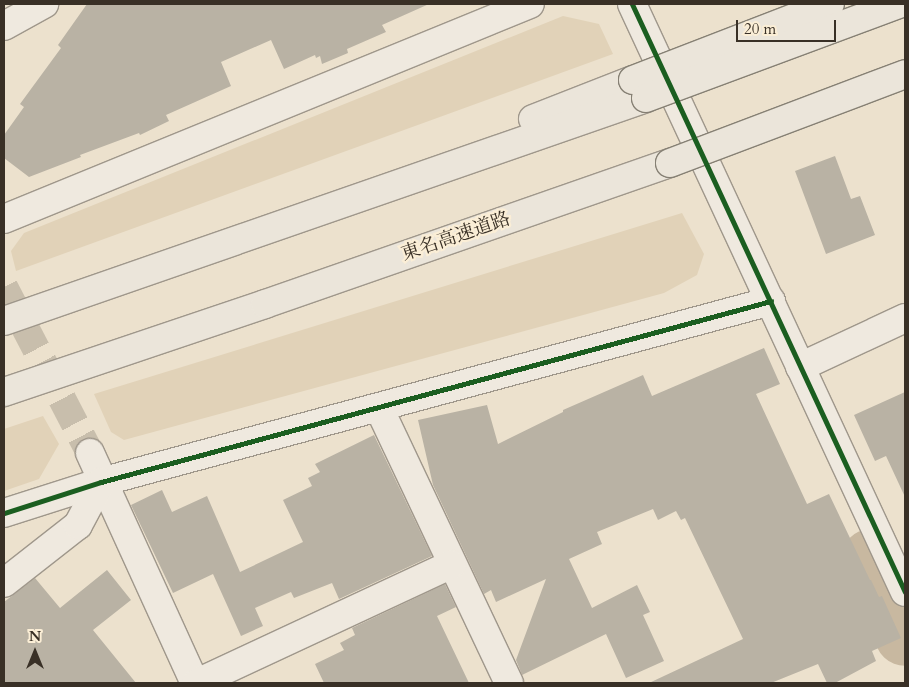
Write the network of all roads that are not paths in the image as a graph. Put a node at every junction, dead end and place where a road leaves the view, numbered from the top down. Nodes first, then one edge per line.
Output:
1 (44, 4) edge
2 (530, 4) edge
3 (632, 4) edge
4 (830, 4) edge
5 (899, 4) edge
6 (4, 26) edge
7 (905, 74) edge
8 (639, 89) junction
9 (4, 219) edge
10 (771, 301) junction
11 (905, 318) edge
12 (4, 320) edge
13 (800, 367) junction
14 (4, 392) edge
15 (379, 408) junction
16 (90, 453) tunnel mouth
17 (101, 482) junction
18 (4, 513) edge
19 (452, 564) junction
20 (4, 583) edge
21 (905, 592) edge
22 (196, 683) edge
23 (509, 683) edge

1 - 6 street
2 - 9 street
3 - 10 street
4 - 8 highway, bridge
5 - 8 highway, bridge
7 - 14 highway, 東名高速道路, bridge
8 - 12 highway
10 - 13 street
10 - 15 street
11 - 13 street
13 - 21 street
15 - 17 street
15 - 19 street
16 - 17 street
17 - 18 street
17 - 20 street
17 - 22 street
19 - 22 street
19 - 23 street

